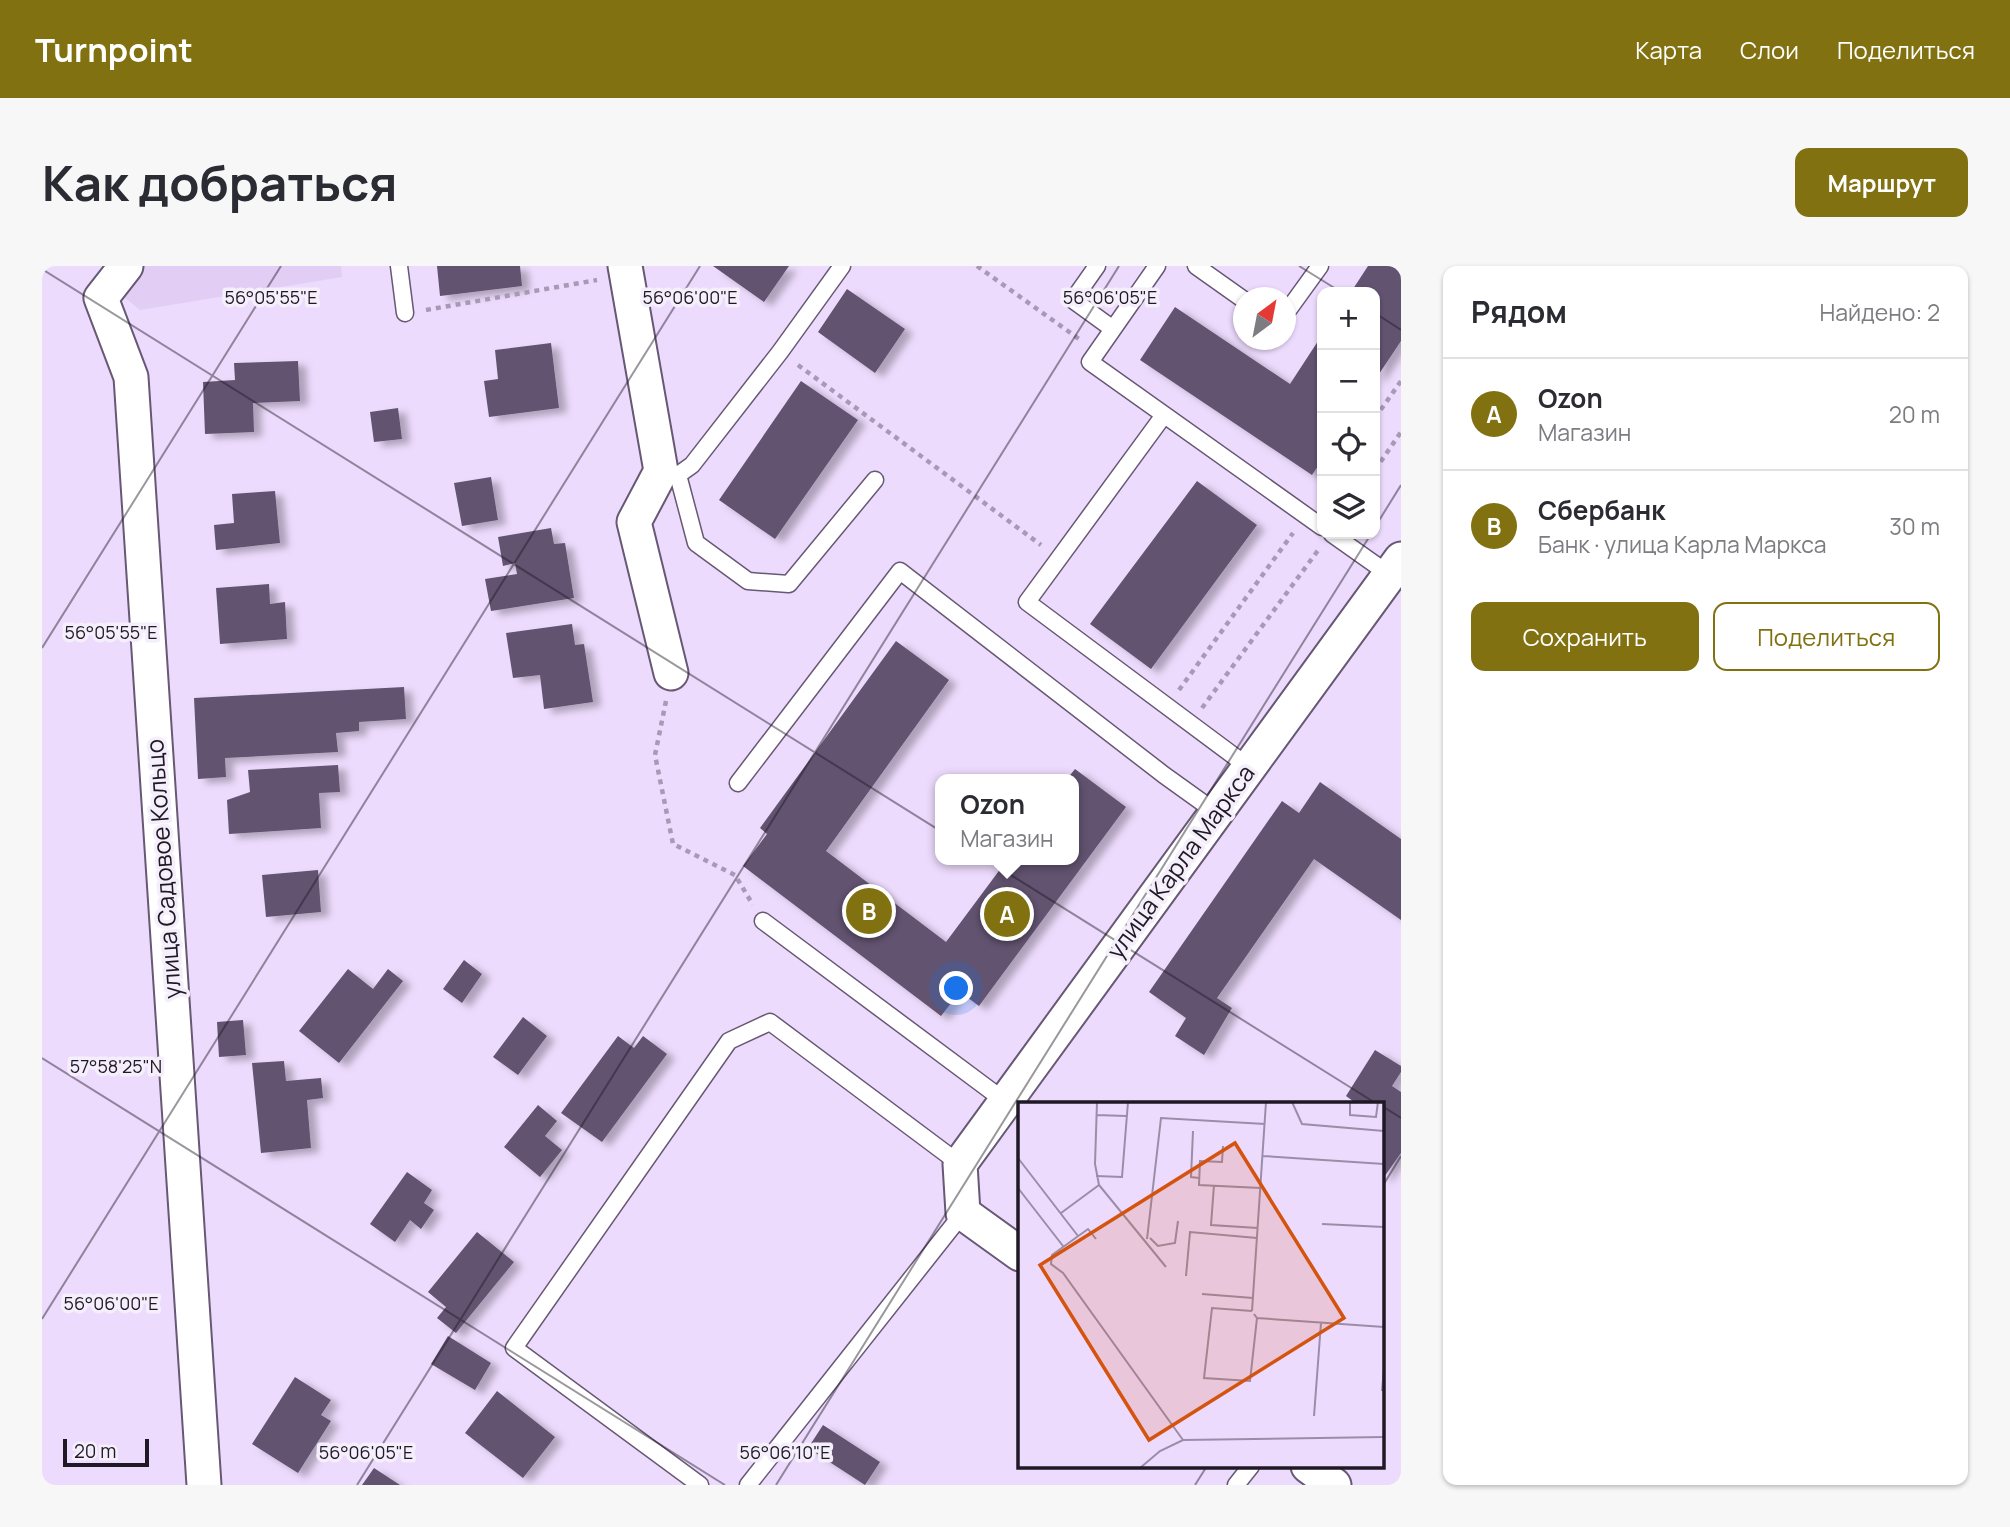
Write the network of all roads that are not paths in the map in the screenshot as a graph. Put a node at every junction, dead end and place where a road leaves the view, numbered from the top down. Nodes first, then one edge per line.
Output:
1 (126, 266) edge
2 (400, 266) edge
3 (842, 266) edge
4 (1097, 266) edge
5 (1157, 266) edge
6 (1196, 266) edge
7 (1320, 266) edge
8 (626, 270) edge
9 (1233, 292) edge
10 (1296, 299) edge
11 (405, 313) road end
12 (1113, 329) junction
13 (1164, 415) junction
14 (669, 473) junction
15 (875, 480) dead end
16 (1317, 523) edge
17 (1327, 539) edge
18 (1395, 567) edge
19 (671, 673) road end
20 (1250, 768) junction
21 (738, 783) dead end
22 (1217, 813) junction
23 (763, 921) road end
24 (1006, 1102) junction
25 (960, 1164) junction
26 (963, 1213) junction
27 (1018, 1253) edge
28 (1249, 1468) edge
29 (1311, 1468) edge
30 (204, 1485) edge
31 (700, 1485) edge
32 (748, 1485) edge
33 (1236, 1485) edge
34 (1334, 1485) edge

1 - 30 street, улица Садовое Кольцо
2 - 11 lane
3 - 14 lane
4 - 12 lane
5 - 12 lane
6 - 9 lane
7 - 10 lane
8 - 14 street
12 - 13 lane
13 - 16 lane
13 - 20 lane
14 - 15 lane
14 - 19 street
17 - 18 lane
18 - 20 street, улица Карла Маркса
20 - 22 street, улица Карла Маркса
21 - 22 lane
22 - 24 street, улица Карла Маркса
23 - 24 lane
24 - 25 street, улица Карла Маркса
25 - 26 street
25 - 31 lane
26 - 27 street
26 - 32 lane
28 - 33 lane
29 - 34 street

